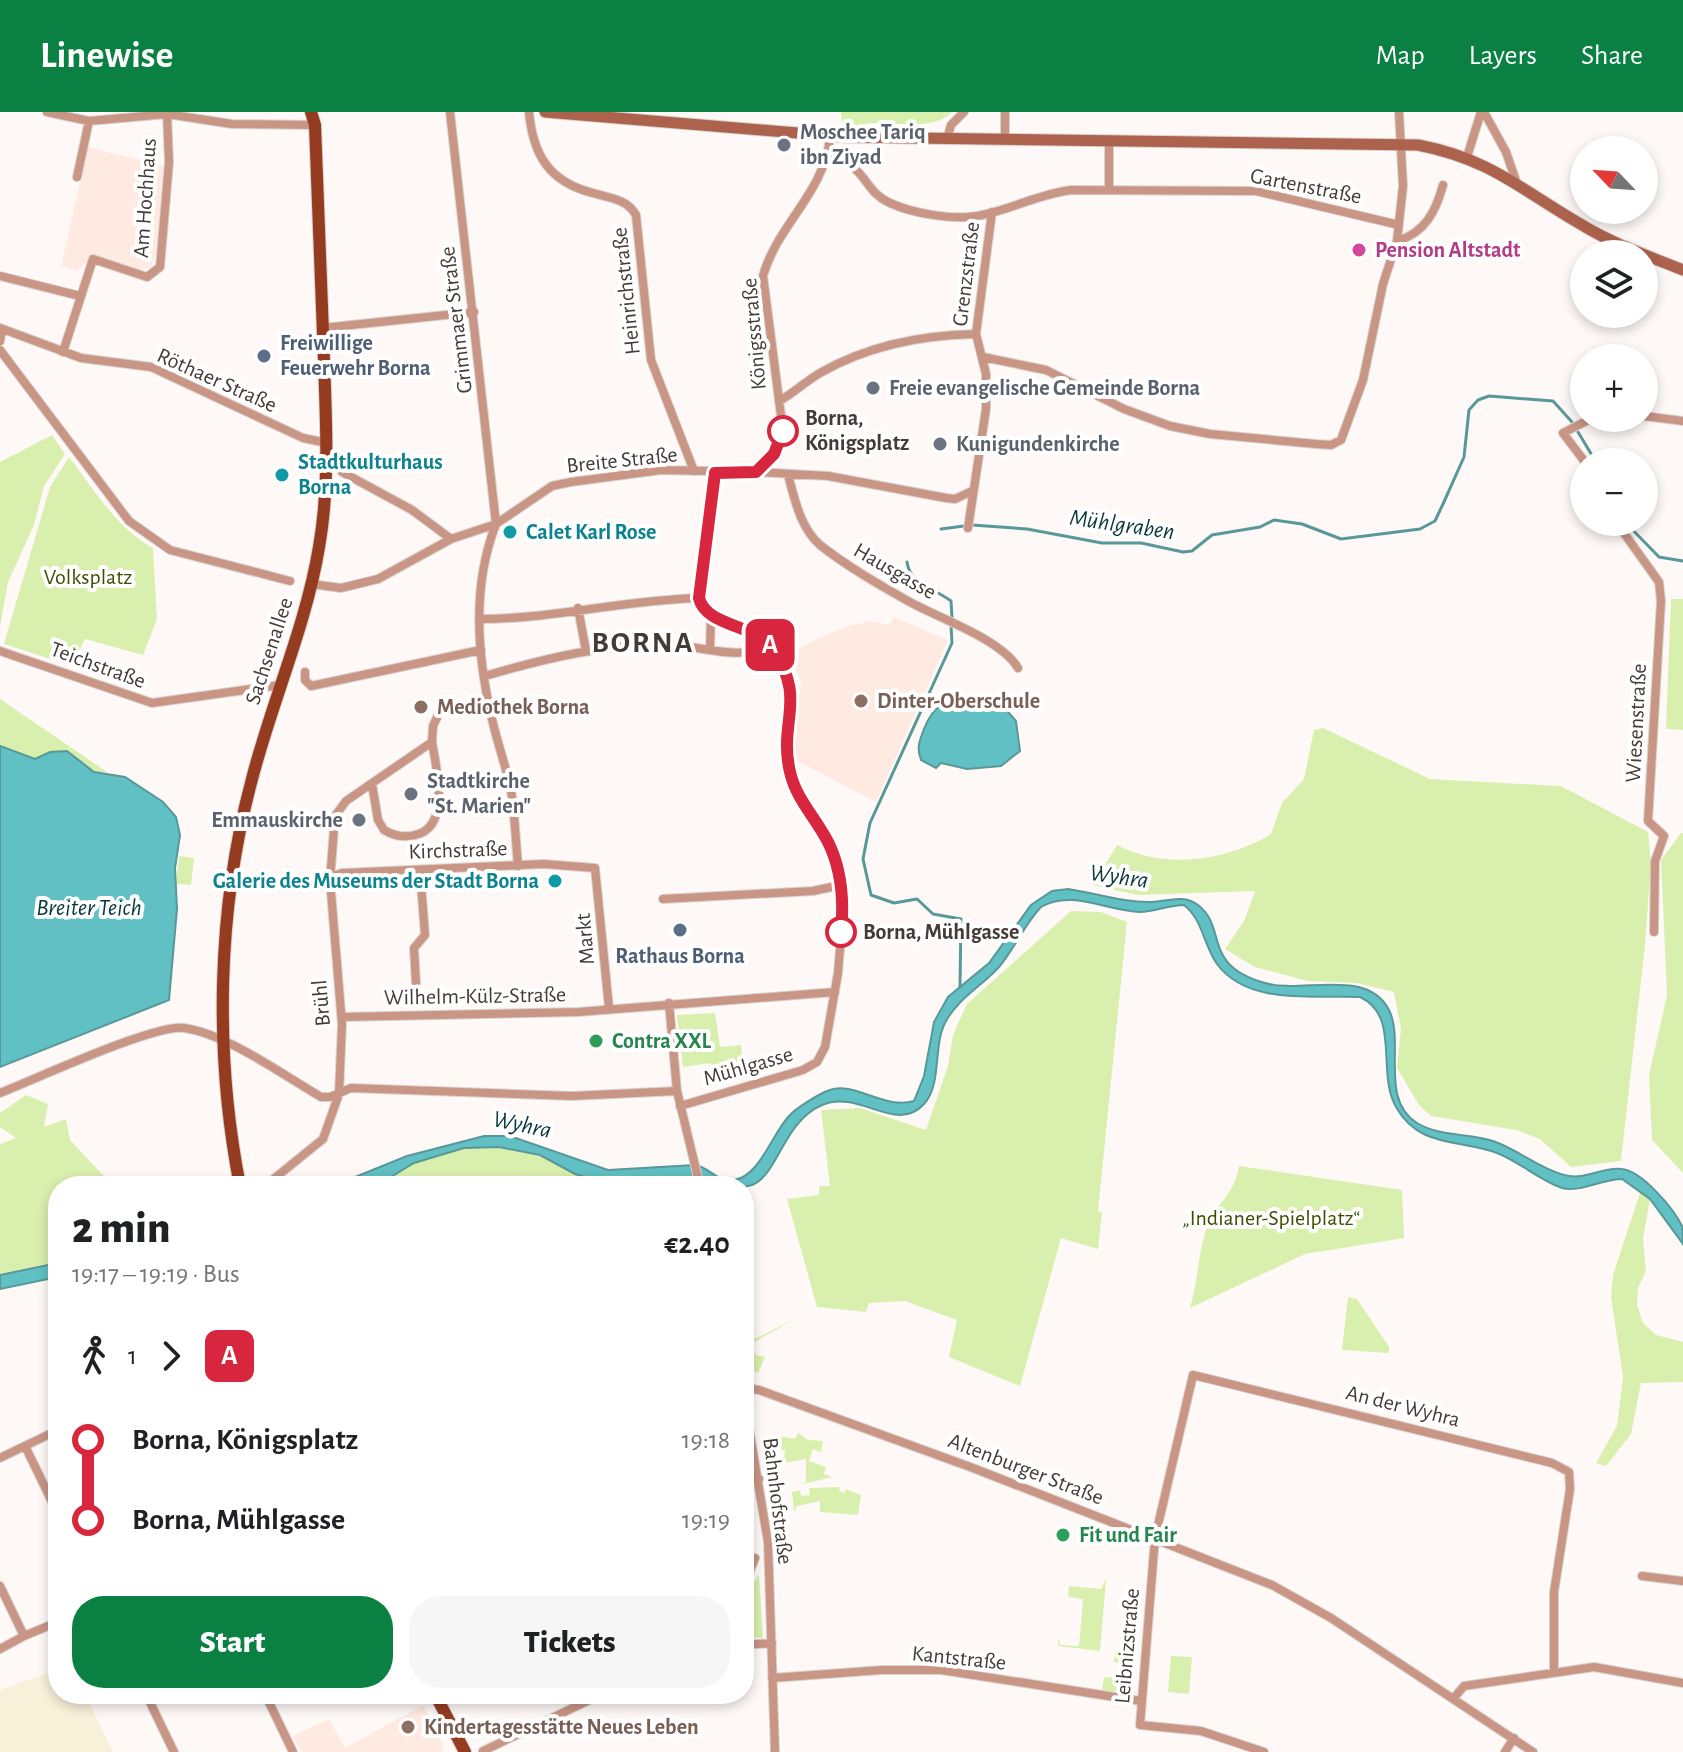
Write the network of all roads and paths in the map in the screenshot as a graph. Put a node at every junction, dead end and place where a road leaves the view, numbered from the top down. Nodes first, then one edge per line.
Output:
1 (47, 112) edge
2 (450, 112) edge
3 (529, 112) edge
4 (545, 112) edge
5 (964, 112) edge
6 (1005, 112) edge
7 (1399, 112) edge
8 (1483, 112) edge
9 (167, 114) edge
10 (131, 116) edge
11 (316, 116) edge
12 (84, 118) edge
13 (830, 136) junction
14 (947, 139) junction
15 (1005, 140) junction
16 (1109, 141) junction
17 (1402, 144) junction
18 (828, 157) junction
19 (1467, 157) junction
20 (77, 177) dead end
21 (1516, 181) junction
22 (1443, 185) dead end
23 (1109, 189) junction
24 (992, 212) junction
25 (1399, 225) junction
26 (1397, 241) junction
27 (1683, 270) edge
28 (0, 276) edge
29 (80, 296) junction
30 (474, 312) junction
31 (1, 328) edge
32 (323, 328) junction
33 (976, 334) junction
34 (0, 341) edge
35 (0, 350) edge
36 (63, 352) junction
37 (983, 357) junction
38 (779, 401) junction
39 (1658, 418) edge
40 (1683, 421) edge
41 (1570, 429) edge
42 (327, 443) junction
43 (1574, 448) edge
44 (694, 471) junction
45 (342, 472) dead end
46 (756, 472) junction
47 (715, 473) junction
48 (788, 475) junction
49 (972, 491) junction
50 (496, 524) junction
51 (969, 525) dead end
52 (1626, 536) edge
53 (451, 539) junction
54 (290, 581) dead end
55 (311, 584) junction
56 (699, 598) junction
57 (578, 608) junction
58 (711, 614) junction
59 (480, 619) junction
60 (769, 643) junction
61 (481, 650) junction
62 (710, 650) junction
63 (0, 651) edge
64 (586, 651) junction
65 (1018, 668) dead end
66 (305, 672) dead end
67 (485, 676) junction
68 (280, 685) junction
69 (488, 700) junction
70 (432, 742) junction
71 (372, 784) junction
72 (518, 866) junction
73 (588, 866) joint
74 (420, 871) junction
75 (331, 877) junction
76 (841, 885) junction
77 (663, 899) dead end
78 (1654, 932) dead end
79 (416, 984) dead end
80 (835, 992) junction
81 (669, 1003) junction
82 (609, 1008) junction
83 (342, 1017) junction
84 (225, 1043) junction
85 (677, 1091) junction
86 (0, 1093) edge
87 (339, 1094) junction
88 (680, 1106) junction
89 (238, 1176) edge
90 (278, 1176) edge
91 (698, 1176) edge
92 (754, 1389) edge
93 (48, 1435) edge
94 (25, 1446) junction
95 (754, 1452) edge
96 (0, 1458) edge
97 (754, 1479) edge
98 (759, 1479) junction
99 (48, 1493) edge
100 (1155, 1538) junction
101 (1642, 1576) dead end
102 (1683, 1581) edge
103 (0, 1586) edge
104 (48, 1626) dead end
105 (24, 1636) junction
106 (772, 1643) junction
107 (754, 1644) edge
108 (0, 1649) edge
109 (1554, 1672) junction
110 (772, 1678) junction
111 (1683, 1683) edge
112 (1453, 1699) junction
113 (1141, 1701) junction
114 (151, 1704) edge
115 (270, 1704) edge
116 (440, 1704) edge
117 (581, 1704) edge
118 (1514, 1738) junction
119 (483, 1751) edge
120 (174, 1752) edge
121 (293, 1752) edge
122 (465, 1752) edge
123 (775, 1752) edge
124 (1264, 1752) edge
125 (1505, 1752) edge
126 (1533, 1752) edge

1 - 12 street, Am Hochhaus
2 - 30 street, Grimmaer Straße
3 - 44 street, Heinrichstraße
4 - 13 street
5 - 14 street
6 - 15 street
7 - 17 street
8 - 19 street
8 - 21 street
9 - 10 street, Am Hochhaus
9 - 11 street, Am Hochhaus
9 - 29 street, Am Hochhaus
10 - 12 street, Am Hochhaus
11 - 32 main road, Sachsenallee
12 - 20 street
13 - 14 street
13 - 18 street, Königsstraße
14 - 15 street
15 - 16 street
16 - 17 street
16 - 23 street
17 - 19 street
17 - 25 street
18 - 24 street, Gartenstraße
18 - 38 street, Königsstraße
19 - 21 street
21 - 27 street
22 - 26 street
23 - 24 street, Gartenstraße
23 - 25 street, Gartenstraße
24 - 33 street, Grenzstraße
25 - 26 street
26 - 37 street
28 - 29 street
29 - 36 street, Am Hochhaus
30 - 32 street
30 - 50 street, Grimmaer Straße
31 - 34 street
31 - 36 street, Röthaer Straße
32 - 42 main road, Sachsenallee
33 - 37 street, Grenzstraße
33 - 38 street
35 - 54 street
36 - 42 street, Röthaer Straße
37 - 49 street, Grenzstraße
38 - 46 street, Königsstraße
39 - 40 street
41 - 43 street
42 - 55 main road, Sachsenallee
44 - 47 street, Breite Straße
44 - 50 street, Breite Straße
45 - 53 street
46 - 47 street, Breite Straße
46 - 48 street, Breite Straße
47 - 56 street
48 - 49 street, Breite Straße
48 - 65 street, Hausgasse
49 - 51 street, Grenzstraße
50 - 53 street, Breite Straße
50 - 59 street
52 - 78 street, Wiesenstraße
53 - 55 street, Breite Straße
55 - 68 main road, Sachsenallee
56 - 57 street
56 - 58 street
57 - 59 street
57 - 64 street
58 - 60 street
58 - 62 street
59 - 61 street
60 - 62 street
60 - 76 street, Mühlgasse
61 - 66 street
61 - 67 street
62 - 64 street
63 - 68 street, Teichstraße
64 - 67 street
67 - 69 street
68 - 84 main road, Sachsenallee
69 - 70 street
69 - 72 street
70 - 71 street, Brühl
70 - 71 street
71 - 75 street, Brühl
72 - 73 street, Kirchstraße
72 - 74 street, Kirchstraße
73 - 82 street, Markt
74 - 75 street, Kirchstraße
74 - 79 street
75 - 83 street, Brühl
76 - 77 street
76 - 80 street, Mühlgasse
80 - 81 street
80 - 88 street, Mühlgasse
81 - 82 street
81 - 85 street
82 - 83 street, Wilhelm-Külz-Straße
83 - 87 street, Brühl
84 - 86 street, Mühlgasse
84 - 87 street, Mühlgasse
84 - 89 main road, Sachsenallee
85 - 87 street, Mühlgasse
85 - 88 street
87 - 90 street, Brühl
88 - 91 street
92 - 100 street, Altenburger Straße
93 - 94 street
94 - 96 street
94 - 99 street
95 - 98 street, Bahnhofstraße
97 - 98 street
98 - 106 street, Bahnhofstraße
100 - 109 street, An der Wyhra
100 - 112 street, Altenburger Straße
100 - 113 street, Leibnizstraße
101 - 102 street
103 - 105 street
104 - 105 street
105 - 108 street
106 - 107 street
106 - 110 street, Bahnhofstraße
109 - 111 street
109 - 112 street
110 - 113 street, Kantstraße
110 - 123 street, Bahnhofstraße
112 - 118 street, Altenburger Straße
113 - 124 street, Leibnizstraße
114 - 120 street
115 - 121 street
116 - 122 main road
117 - 119 street
118 - 125 street
118 - 126 street, Altenburger Straße

